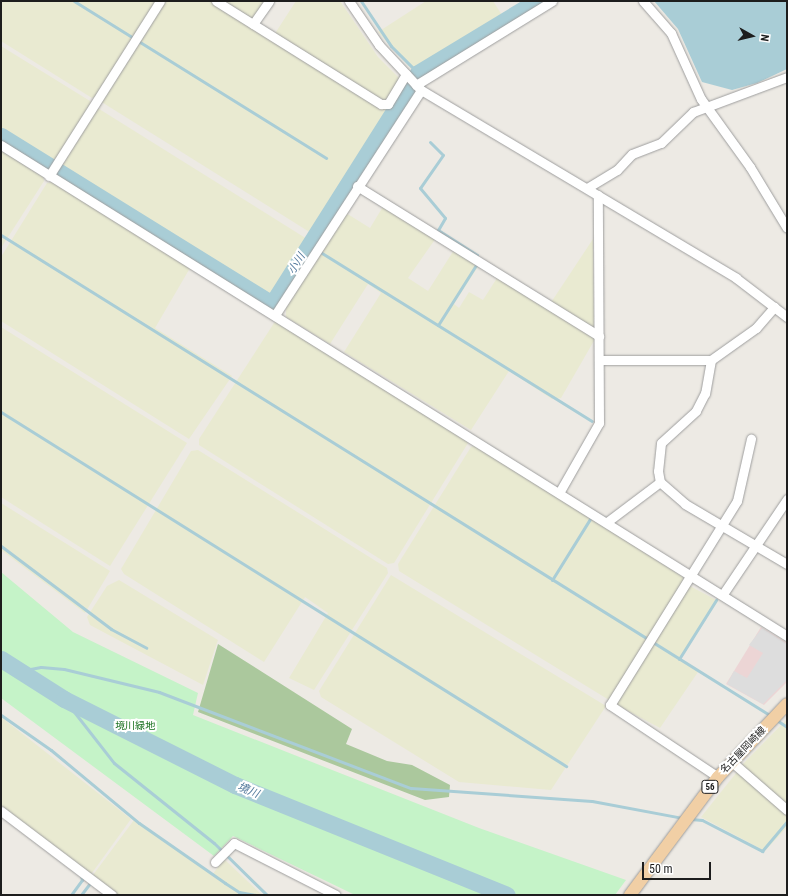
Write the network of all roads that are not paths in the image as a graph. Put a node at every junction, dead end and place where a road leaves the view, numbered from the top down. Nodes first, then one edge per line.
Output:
1 (160, 1) edge
2 (216, 1) edge
3 (269, 1) edge
4 (349, 1) edge
5 (552, 1) edge
6 (643, 1) edge
7 (253, 24) junction
8 (407, 75) junction
9 (787, 77) edge
10 (417, 86) junction
11 (711, 108) junction
12 (1, 146) edge
13 (49, 176) junction
14 (357, 186) junction
15 (587, 188) junction
16 (598, 195) junction
17 (787, 228) edge
18 (774, 307) junction
19 (275, 315) junction
20 (787, 317) edge
21 (600, 336) junction
22 (599, 360) junction
23 (711, 360) junction
24 (751, 439) dead end
25 (660, 482) junction
26 (559, 493) junction
27 (787, 499) edge
28 (607, 522) junction
29 (723, 527) junction
30 (754, 546) junction
31 (787, 564) edge
32 (692, 575) junction
33 (723, 594) junction
34 (787, 636) edge
35 (787, 704) edge
36 (732, 762) junction
37 (718, 777) junction
38 (787, 810) edge
39 (1, 811) edge
40 (216, 861) dead end
41 (112, 895) edge
42 (336, 895) edge
43 (630, 895) edge

1 - 13 street
2 - 7 street
3 - 7 street
4 - 8 street
5 - 10 street
6 - 11 street
7 - 8 street
8 - 10 street
9 - 11 street
10 - 14 street
10 - 15 street
11 - 15 street
11 - 17 street
12 - 13 street
13 - 19 street
14 - 19 street
14 - 21 street
15 - 16 street
16 - 18 street
16 - 21 street
18 - 20 street
18 - 23 street
19 - 26 street
21 - 22 street
22 - 23 street
22 - 26 street
23 - 25 street
24 - 29 street
25 - 28 street
25 - 29 street
26 - 28 street
27 - 30 street
28 - 32 street
29 - 30 street
29 - 32 street
30 - 31 street
30 - 33 street
32 - 33 street
32 - 37 street
33 - 34 street
35 - 36 main road, 名古屋岡崎線 / 56
36 - 37 main road, 名古屋岡崎線 / 56
36 - 38 street
37 - 43 main road, 名古屋岡崎線 / 56
39 - 41 street
40 - 42 street

